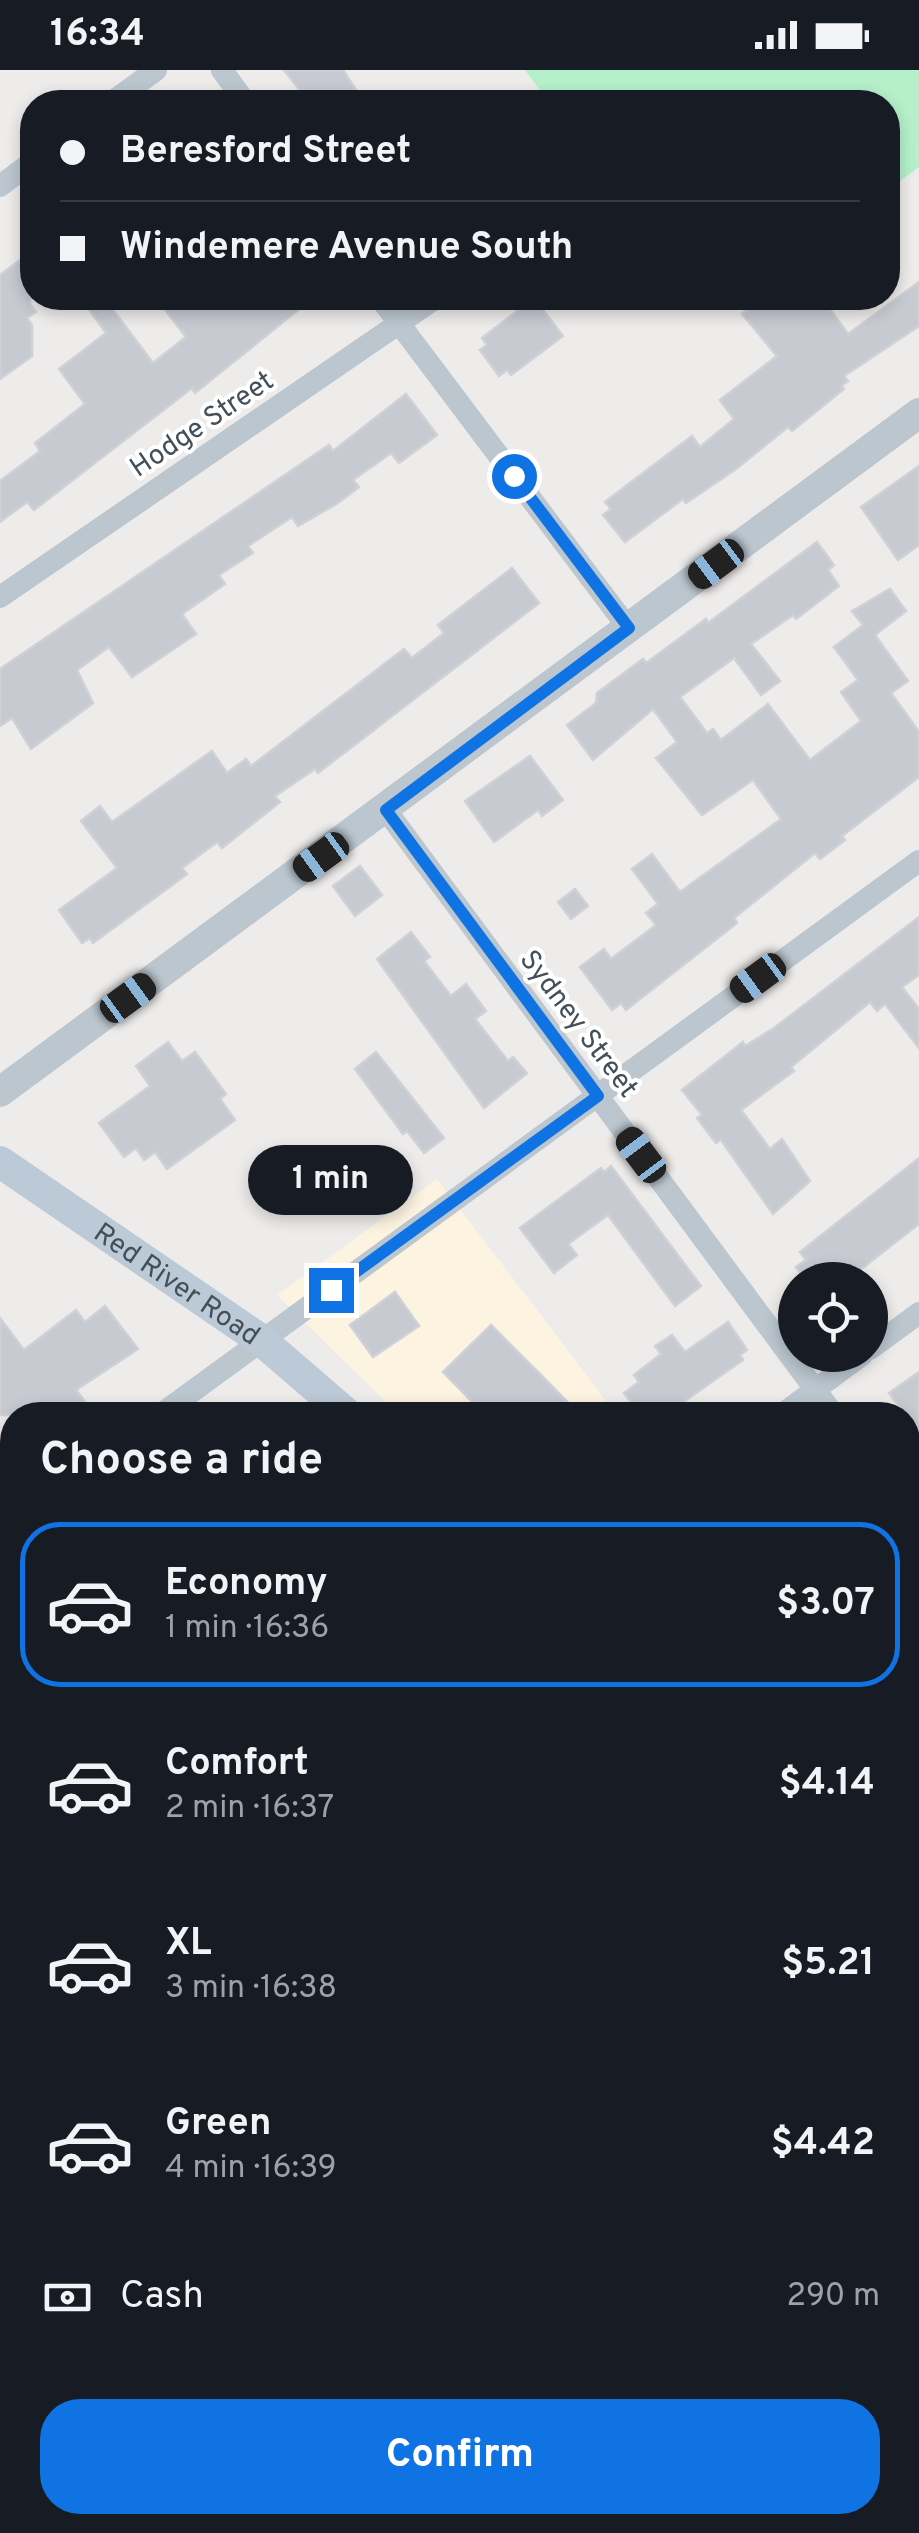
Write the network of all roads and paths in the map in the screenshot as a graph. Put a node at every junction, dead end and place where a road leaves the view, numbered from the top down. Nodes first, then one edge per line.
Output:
1 (156, 70) edge
2 (128, 90) edge
3 (389, 310) edge
4 (419, 310) edge
5 (399, 324) junction
6 (919, 413) edge
7 (0, 597) edge
8 (629, 628) junction
9 (386, 810) junction
10 (919, 861) edge
11 (0, 1092) edge
12 (598, 1096) junction
13 (0, 1162) edge
14 (919, 1313) edge
15 (888, 1336) edge
16 (261, 1340) junction
17 (840, 1372) edge
18 (816, 1390) junction
19 (178, 1402) edge
20 (333, 1402) edge
21 (799, 1402) edge
22 (825, 1402) edge

1 - 2 street
3 - 5 street
4 - 5 street, Hodge Street
5 - 7 street, Hodge Street
5 - 8 street
6 - 8 street
8 - 9 street
9 - 11 street
9 - 12 street, Sydney Street
10 - 12 street
12 - 16 street
12 - 18 street, Sydney Street
13 - 16 main road, Red River Road
14 - 15 street
16 - 19 street
16 - 20 main road, Red River Road
17 - 18 street
18 - 21 street
18 - 22 street, Sydney Street

